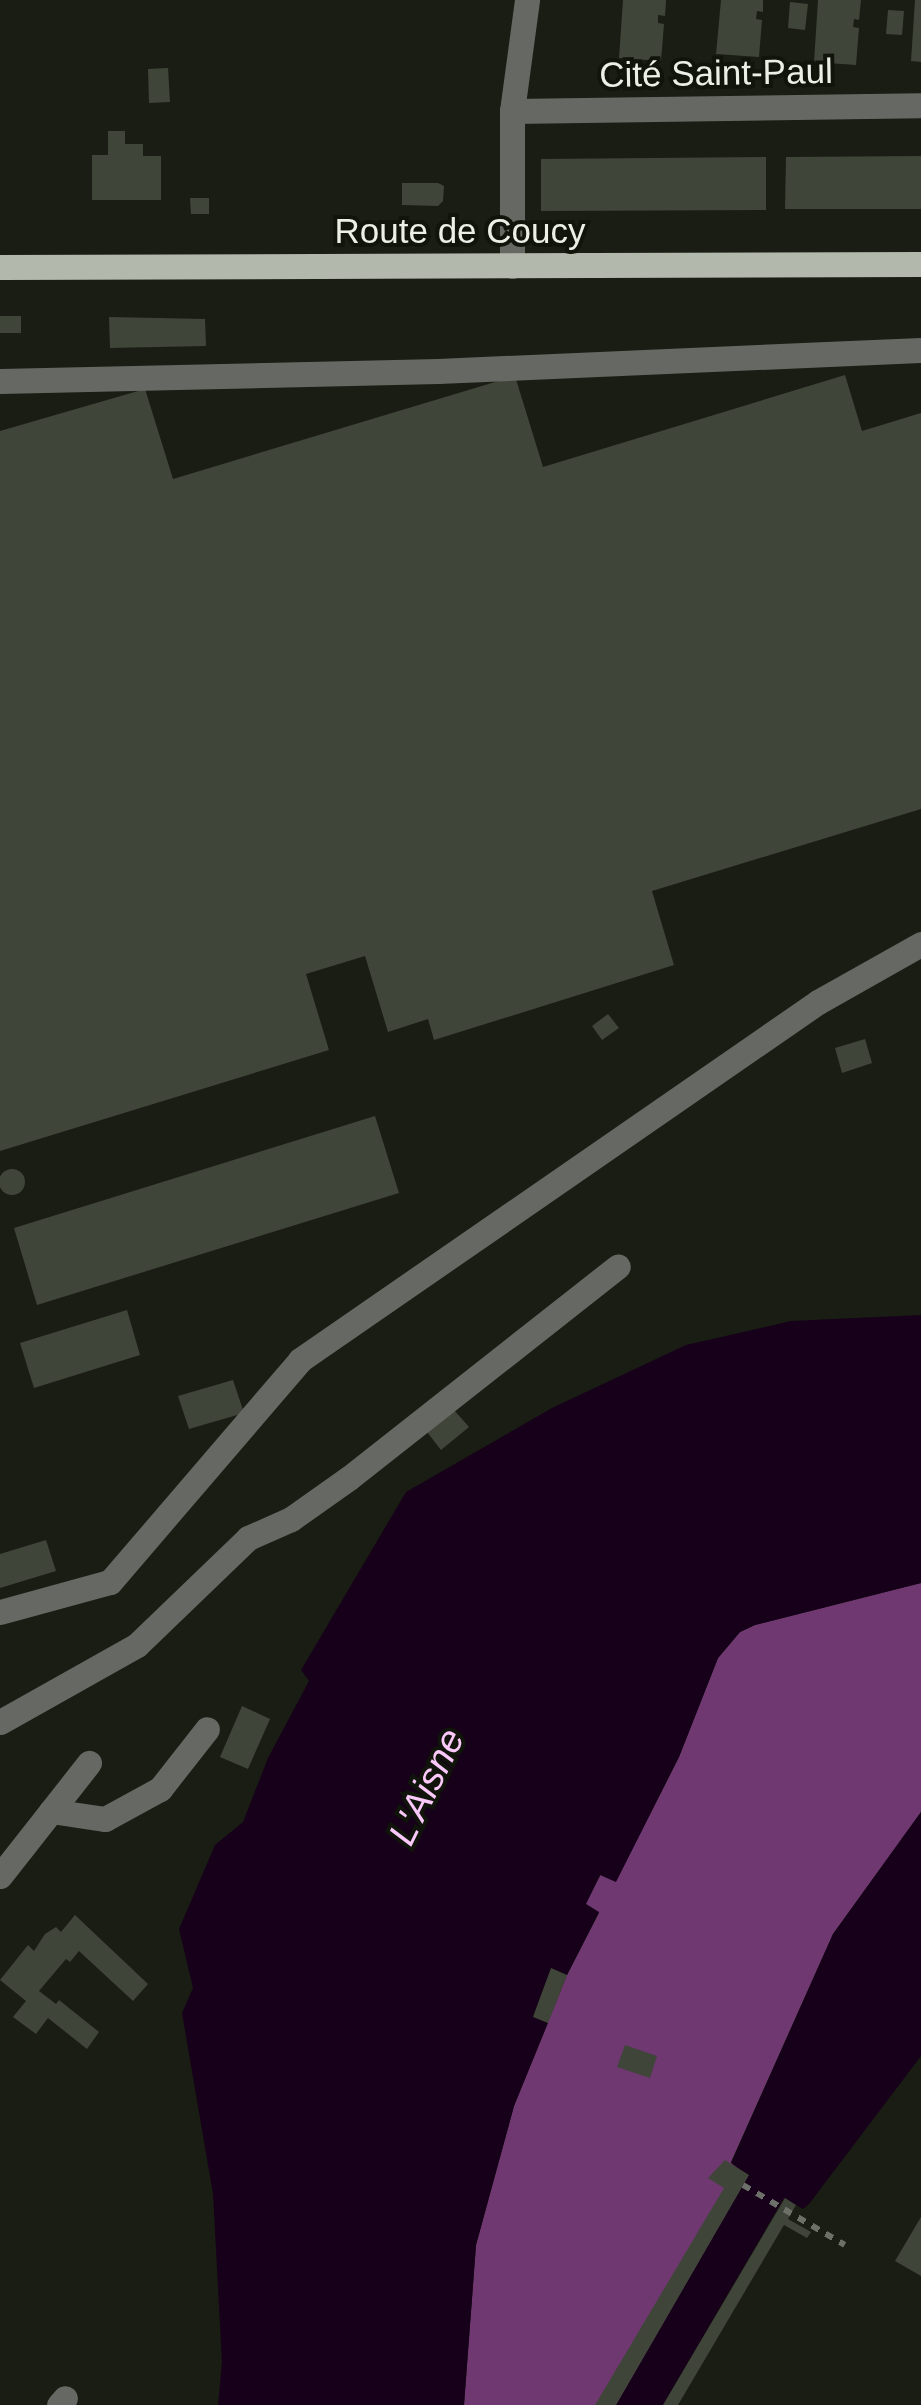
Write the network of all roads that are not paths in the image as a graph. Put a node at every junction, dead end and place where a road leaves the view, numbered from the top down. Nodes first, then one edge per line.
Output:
1 (526, 0) edge
2 (921, 105) edge
3 (512, 110) junction
4 (921, 264) edge
5 (512, 266) junction
6 (0, 268) edge
7 (921, 350) edge
8 (0, 381) edge
9 (921, 944) edge
10 (618, 1266) dead end
11 (0, 1612) edge
12 (0, 1722) edge
13 (207, 1729) dead end
14 (88, 1763) dead end
15 (51, 1810) junction
16 (0, 1876) edge

1 - 3 street
2 - 3 street, Cité Saint-Paul
3 - 5 street
4 - 5 main road, Route de Coucy
5 - 6 main road, Route de Coucy
7 - 8 street
9 - 11 street
10 - 12 street
13 - 15 street
14 - 15 street
15 - 16 street

